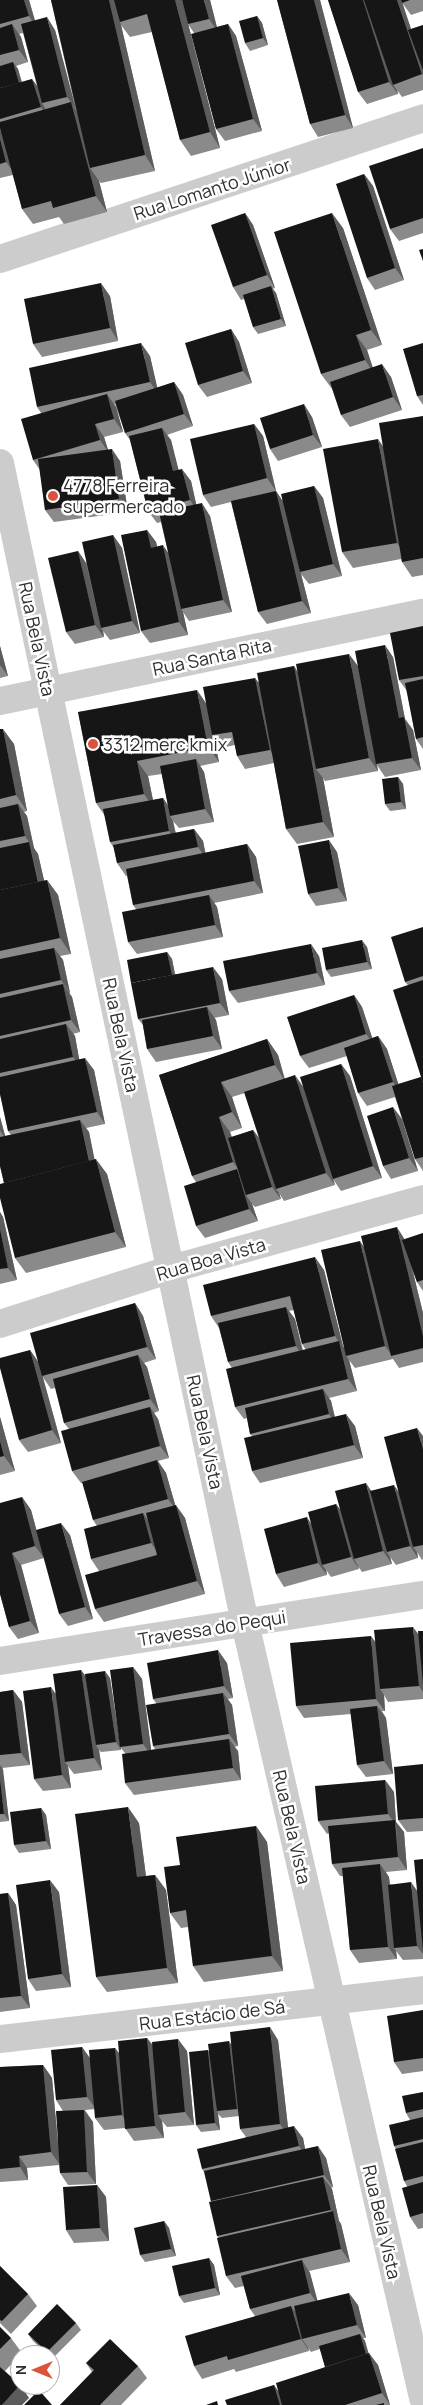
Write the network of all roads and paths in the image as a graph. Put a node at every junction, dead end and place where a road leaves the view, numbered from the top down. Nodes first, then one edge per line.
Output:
1 (423, 118) edge
2 (0, 260) edge
3 (0, 463) edge
4 (423, 613) edge
5 (48, 691) junction
6 (0, 701) edge
7 (423, 1199) edge
8 (171, 1269) junction
9 (0, 1324) edge
10 (423, 1594) edge
11 (245, 1623) junction
12 (0, 1661) edge
13 (423, 1990) edge
14 (331, 2001) junction
15 (0, 2039) edge
16 (423, 2398) edge

1 - 2 street, Rua Lomanto Júnior
3 - 5 street, Rua Bela Vista
4 - 5 street, Rua Santa Rita
5 - 6 street, Rua Santa Rita
5 - 8 street, Rua Bela Vista
7 - 8 street, Rua Boa Vista
8 - 9 street, Rua Boa Vista
8 - 11 street, Rua Bela Vista
10 - 11 street, Travessa do Pequi
11 - 12 street, Travessa do Pequi
11 - 14 street, Rua Bela Vista
13 - 14 street, Rua Estácio de Sá
14 - 15 street, Rua Estácio de Sá
14 - 16 street, Rua Bela Vista

